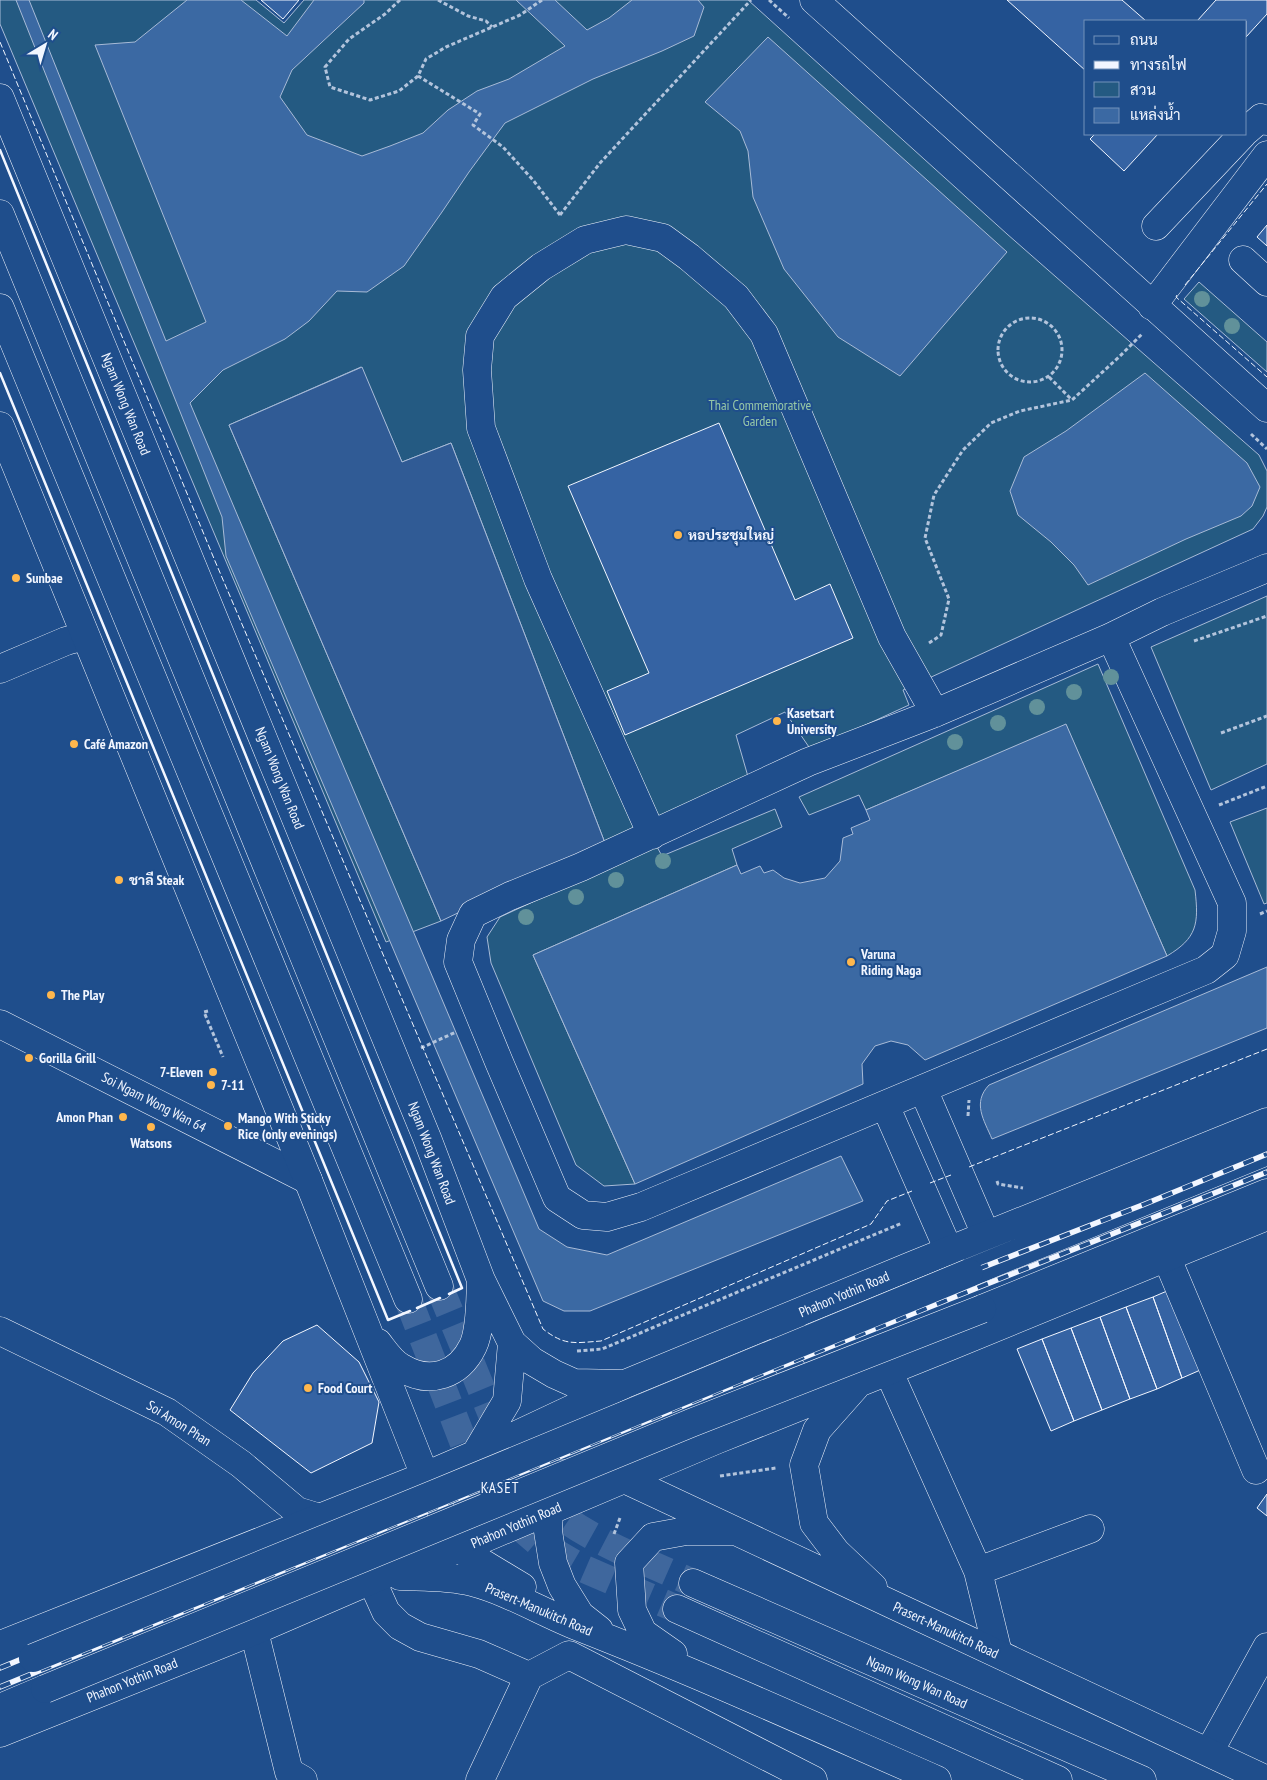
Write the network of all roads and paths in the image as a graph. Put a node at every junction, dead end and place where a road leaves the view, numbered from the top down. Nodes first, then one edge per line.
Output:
1 (400, 0) edge
2 (438, 0) edge
3 (542, 0) edge
4 (751, 0) edge
5 (814, 0) edge
6 (492, 27) junction
7 (418, 76) junction
8 (0, 98) edge
9 (1267, 121) edge
10 (1247, 130) edge
11 (1242, 135) edge
12 (1267, 155) edge
13 (0, 214) edge
14 (560, 215) junction
15 (1156, 226) dead end
16 (585, 240) junction
17 (1243, 260) dead end
18 (1267, 282) edge
19 (1152, 306) junction
20 (0, 308) edge
21 (1141, 336) dead end
22 (1049, 378) junction
23 (1072, 400) junction
24 (1267, 408) edge
25 (2, 438) edge
26 (1267, 568) edge
27 (1267, 616) edge
28 (85, 636) junction
29 (892, 637) junction
30 (1111, 637) junction
31 (1194, 641) dead end
32 (0, 669) edge
33 (935, 714) junction
34 (1267, 716) edge
35 (1221, 732) dead end
36 (1267, 786) edge
37 (1213, 807) dead end
38 (652, 835) junction
39 (204, 1012) dead end
40 (0, 1024) edge
41 (458, 1031) dead end
42 (430, 1044) dead end
43 (223, 1057) dead end
44 (923, 1089) junction
45 (885, 1105) junction
46 (1267, 1122) edge
47 (1267, 1150) edge
48 (308, 1180) junction
49 (998, 1184) dead end
50 (1027, 1188) dead end
51 (1267, 1193) edge
52 (1267, 1216) edge
53 (902, 1224) dead end
54 (986, 1235) junction
55 (949, 1251) junction
56 (1166, 1256) junction
57 (481, 1280) junction
58 (439, 1286) tunnel mouth
59 (408, 1299) tunnel mouth
60 (824, 1302) junction
61 (367, 1328) junction
62 (0, 1331) edge
63 (512, 1343) junction
64 (602, 1349) dead end
65 (888, 1370) junction
66 (860, 1381) junction
67 (625, 1384) junction
68 (594, 1399) junction
69 (469, 1466) junction
70 (785, 1467) dead end
71 (1256, 1470) dead end
72 (554, 1474) junction
73 (425, 1476) junction
74 (720, 1476) dead end
75 (626, 1479) junction
76 (441, 1509) junction
77 (549, 1511) junction
78 (320, 1518) junction
79 (1090, 1529) dead end
80 (736, 1531) junction
81 (459, 1549) junction
82 (223, 1556) junction
83 (978, 1571) junction
84 (377, 1578) junction
85 (693, 1583) tunnel mouth
86 (893, 1605) junction
87 (677, 1609) tunnel mouth
88 (555, 1616) junction
89 (254, 1631) junction
90 (612, 1640) junction
91 (0, 1645) edge
92 (1267, 1647) edge
93 (998, 1653) junction
94 (0, 1672) edge
95 (529, 1676) junction
96 (702, 1676) junction
97 (0, 1708) edge
98 (0, 1733) edge
99 (1209, 1752) junction
100 (290, 1777) edge
101 (480, 1780) edge
102 (813, 1780) edge
103 (937, 1780) edge
104 (1058, 1780) edge
105 (1142, 1780) edge
106 (1267, 1780) edge

1 - 7 path
2 - 6 path
3 - 6 path
4 - 14 path
5 - 19 main road
6 - 7 path
7 - 14 path
8 - 57 main road, Ngam Wong Wan Road
9 - 10 main road
11 - 15 main road
12 - 19 main road
13 - 58 main road
14 - 16 path
16 - 29 main road
16 - 38 main road
17 - 18 main road
19 - 24 main road
20 - 59 main road
21 - 23 path
22 - 22 path
22 - 23 path
23 - 29 path
25 - 28 main road
26 - 30 main road
27 - 31 path
28 - 32 main road
28 - 48 main road
29 - 33 main road
30 - 33 main road
30 - 44 main road
33 - 38 main road
34 - 35 path
36 - 37 path
38 - 45 main road
39 - 43 path
40 - 48 main road, Soi Ngam Wong Wan 64
41 - 42 path
44 - 45 main road
44 - 54 main road
45 - 55 main road
46 - 54 main road, Phahon Yothin Road
47 - 94 main road, Phahon Yothin Road, bridge
48 - 61 main road
49 - 50 path
51 - 97 main road, Phahon Yothin Road, bridge
52 - 56 main road, Phahon Yothin Road
53 - 64 path
54 - 55 main road, Phahon Yothin Road
55 - 60 main road, Phahon Yothin Road
56 - 65 main road, Phahon Yothin Road
56 - 71 main road
57 - 61 main road
57 - 63 main road, Ngam Wong Wan Road
60 - 66 main road
60 - 67 main road, Phahon Yothin Road
61 - 73 main road
62 - 78 main road, Soi Amon Phan
63 - 67 main road, Ngam Wong Wan Road
63 - 69 main road
65 - 66 main road, Phahon Yothin Road
65 - 83 main road
66 - 75 main road, Phahon Yothin Road
66 - 86 main road
67 - 68 main road, Phahon Yothin Road
68 - 69 main road, Phahon Yothin Road
68 - 72 main road
69 - 72 main road, Prasert-Manukitch Road
69 - 73 main road, Phahon Yothin Road
69 - 76 main road
70 - 74 path
72 - 75 main road, Prasert-Manukitch Road
72 - 77 main road
73 - 76 main road, Phahon Yothin Road
73 - 78 main road, Phahon Yothin Road
75 - 77 main road, Phahon Yothin Road
75 - 80 main road, Prasert-Manukitch Road
76 - 81 main road, Phahon Yothin Road
76 - 84 main road
77 - 81 main road, Phahon Yothin Road
77 - 90 main road
78 - 82 main road, Phahon Yothin Road
79 - 83 main road
80 - 86 main road, Prasert-Manukitch Road
80 - 96 main road
81 - 84 main road, Phahon Yothin Road
81 - 88 main road
82 - 89 main road
82 - 91 main road, Phahon Yothin Road
83 - 93 main road
84 - 88 main road, Prasert-Manukitch Road
84 - 89 main road, Phahon Yothin Road
84 - 95 main road
85 - 105 main road, Ngam Wong Wan Road
86 - 93 main road, Prasert-Manukitch Road
87 - 104 main road
88 - 90 main road, Prasert-Manukitch Road
89 - 98 main road, Phahon Yothin Road
89 - 100 main road
90 - 96 main road, Prasert-Manukitch Road
92 - 99 main road
93 - 99 main road, Prasert-Manukitch Road
95 - 101 main road
95 - 102 main road
96 - 103 main road, Prasert-Manukitch Road
99 - 106 main road, Prasert-Manukitch Road

